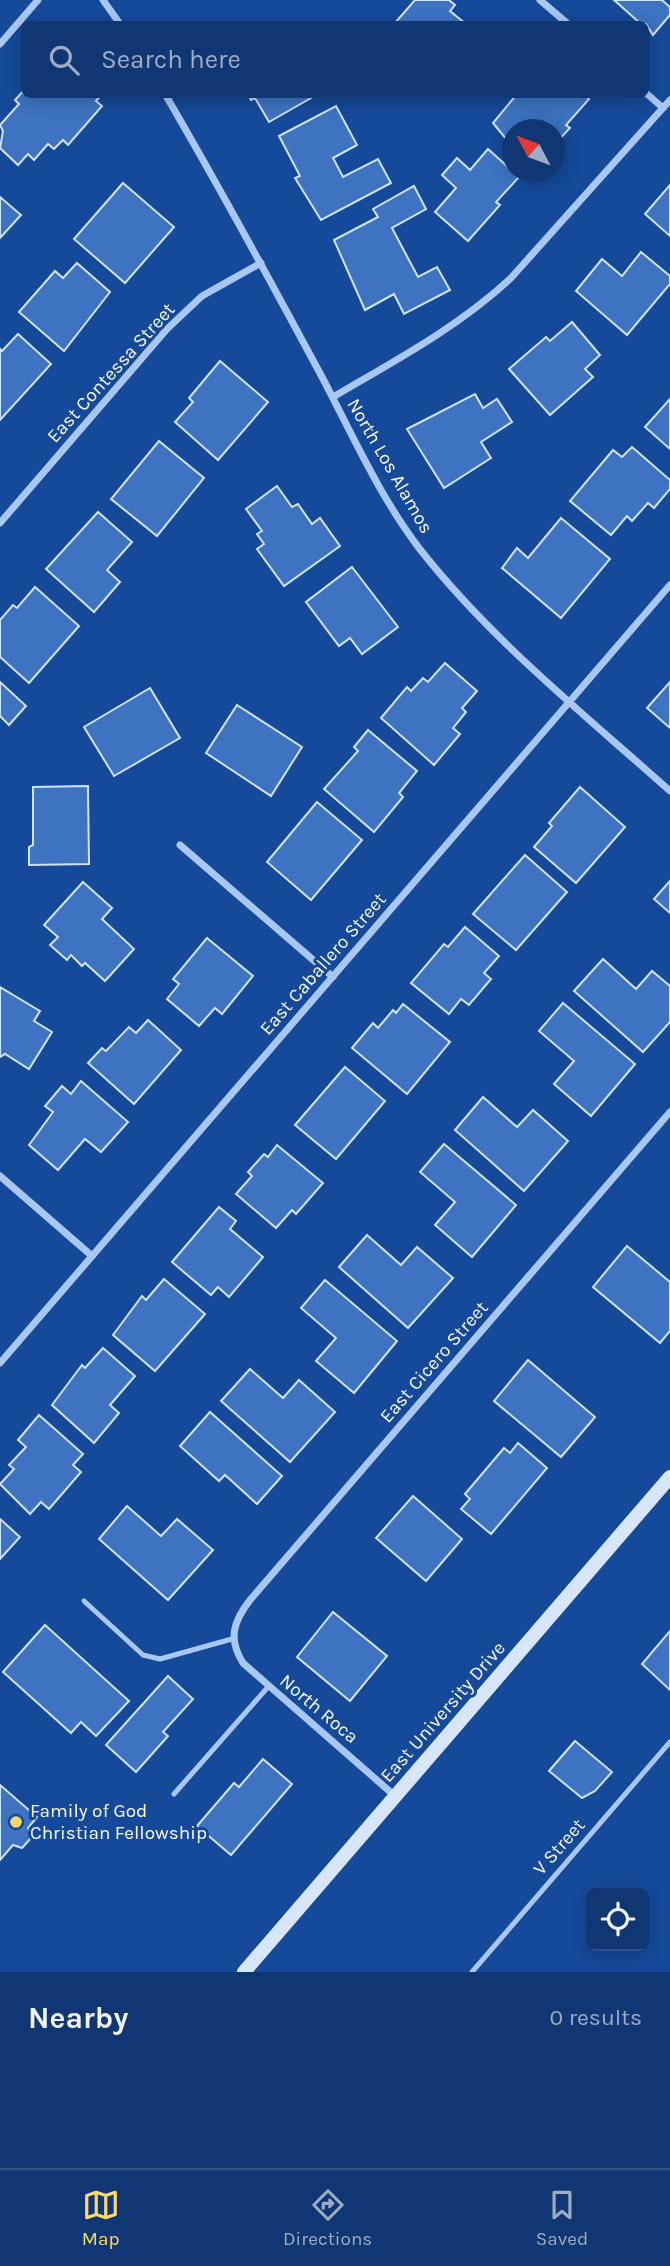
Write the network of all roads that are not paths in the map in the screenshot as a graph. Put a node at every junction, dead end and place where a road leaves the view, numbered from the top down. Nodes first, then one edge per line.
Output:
1 (38, 0) edge
2 (103, 0) edge
3 (540, 0) edge
4 (118, 21) edge
5 (564, 21) edge
6 (0, 44) edge
7 (649, 96) edge
8 (167, 98) edge
9 (670, 100) edge
10 (663, 108) junction
11 (261, 263) junction
12 (333, 397) junction
13 (0, 523) edge
14 (670, 585) edge
15 (569, 701) junction
16 (670, 791) edge
17 (180, 845) dead end
18 (333, 977) junction
19 (670, 1112) edge
20 (0, 1177) edge
21 (92, 1256) junction
22 (0, 1363) edge
23 (670, 1477) edge
24 (84, 1601) dead end
25 (232, 1639) junction
26 (268, 1687) junction
27 (670, 1742) edge
28 (174, 1794) dead end
29 (396, 1797) junction
30 (244, 1972) edge
31 (472, 1972) edge

1 - 6 street
2 - 4 street
3 - 5 street
7 - 10 street
8 - 11 street, North Los Alamos
9 - 10 street
10 - 12 street
11 - 12 street, North Los Alamos
11 - 13 street, East Contessa Street
12 - 15 street, North Los Alamos
14 - 15 street, East Caballero Street
15 - 16 street, North Los Alamos
15 - 18 street, East Caballero Street
17 - 18 street
18 - 21 street, East Caballero Street
19 - 25 street, East Cicero Street
20 - 21 street
21 - 22 street, East Caballero Street
23 - 29 main road, East University Drive
24 - 25 lane
25 - 26 street, North Roca
26 - 28 lane
26 - 29 street, North Roca
27 - 31 lane, V Street
29 - 30 main road, East University Drive

